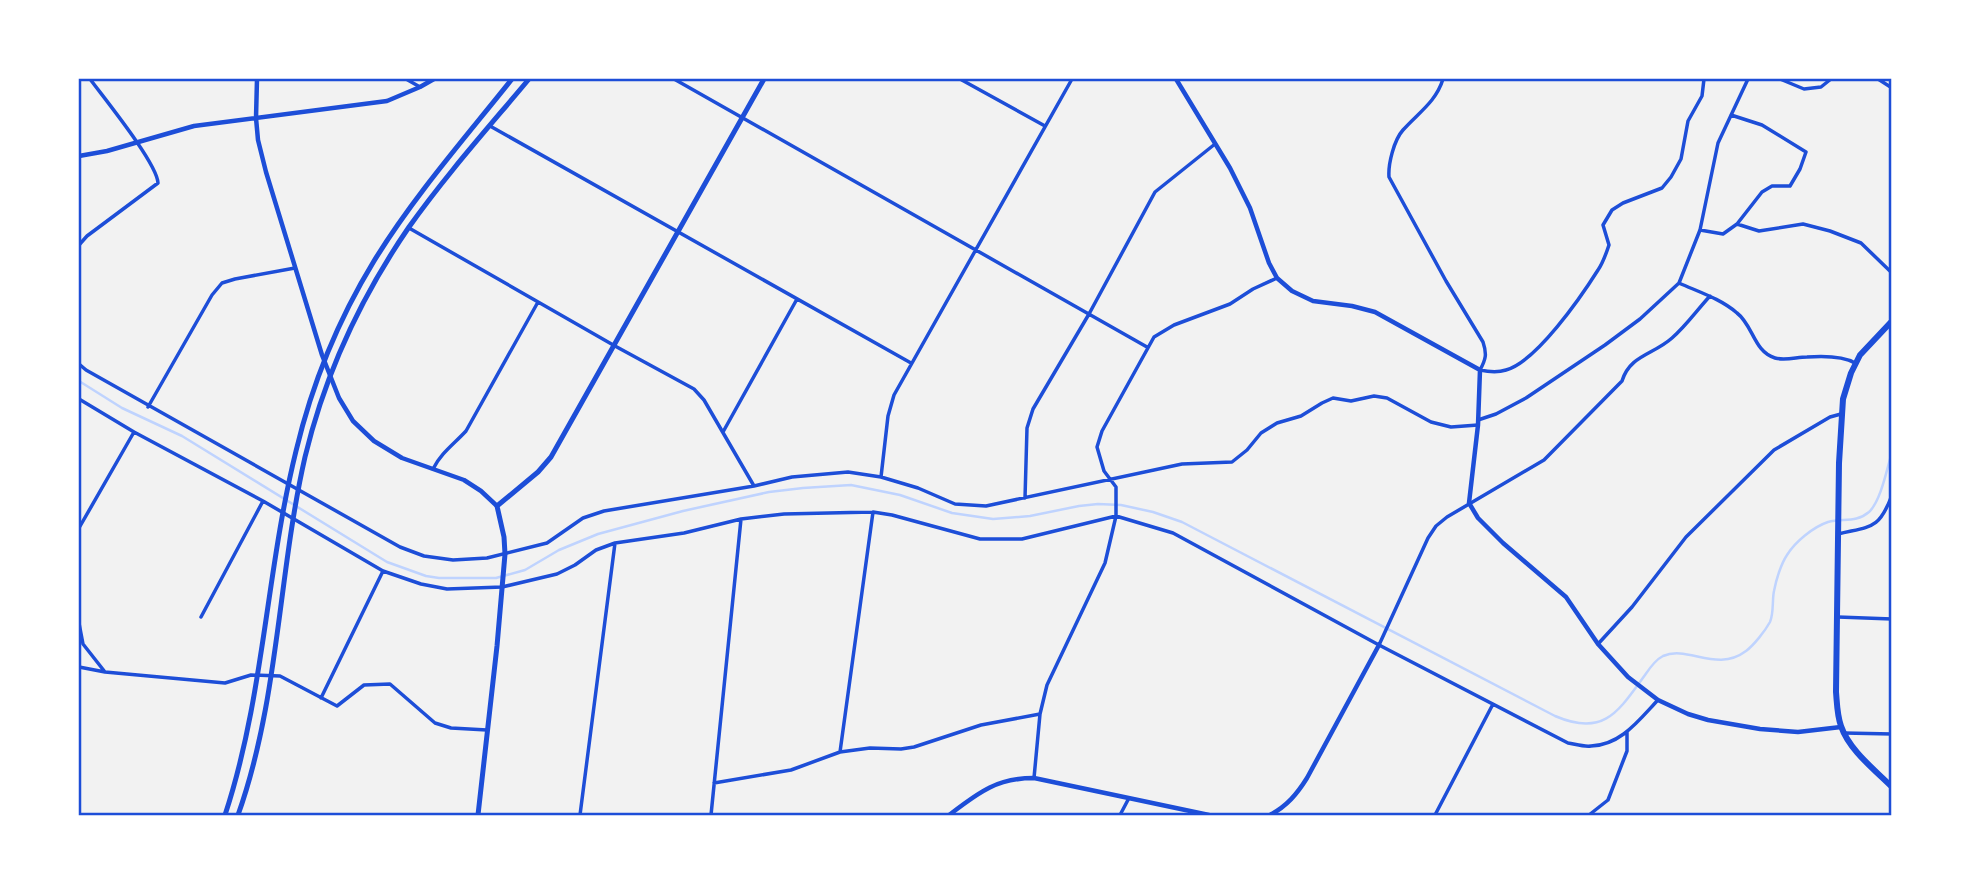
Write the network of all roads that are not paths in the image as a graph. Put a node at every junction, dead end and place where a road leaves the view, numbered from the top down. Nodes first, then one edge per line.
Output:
1 (90, 79) edge
2 (257, 79) edge
3 (405, 79) edge
4 (434, 79) edge
5 (512, 79) edge
6 (529, 79) edge
7 (674, 79) edge
8 (764, 79) edge
9 (960, 79) edge
10 (1072, 79) edge
11 (1177, 79) edge
12 (1444, 79) edge
13 (1704, 79) edge
14 (1748, 79) edge
15 (1780, 79) edge
16 (1831, 79) edge
17 (1878, 79) edge
18 (421, 87) junction
19 (1892, 88) edge
20 (1731, 115) junction
21 (743, 117) junction
22 (256, 118) junction
23 (489, 126) junction
24 (1045, 126) junction
25 (136, 142) junction
26 (1215, 144) junction
27 (79, 156) edge
28 (1737, 224) junction
29 (409, 228) junction
30 (1700, 230) junction
31 (678, 232) junction
32 (79, 245) edge
33 (975, 250) junction
34 (295, 268) junction
35 (1892, 273) edge
36 (1277, 278) junction
37 (1679, 283) junction
38 (1710, 296) junction
39 (797, 299) junction
40 (538, 302) junction
41 (1088, 314) junction
42 (1892, 321) edge
43 (615, 346) junction
44 (1147, 347) junction
45 (911, 363) junction
46 (1855, 363) junction
47 (79, 364) edge
48 (1479, 370) junction
49 (79, 400) edge
50 (148, 407) junction
51 (1841, 414) junction
52 (1478, 423) junction
53 (134, 432) junction
54 (723, 432) junction
55 (433, 469) junction
56 (881, 477) junction
57 (1111, 479) junction
58 (754, 486) junction
59 (1892, 495) edge
60 (1025, 498) junction
61 (263, 501) junction
62 (1469, 503) junction
63 (497, 506) junction
64 (873, 512) junction
65 (1117, 513) junction
66 (741, 519) junction
67 (79, 528) edge
68 (1838, 532) junction
69 (615, 543) junction
70 (505, 554) junction
71 (383, 571) junction
72 (503, 584) junction
73 (201, 617) dead end
74 (1837, 617) junction
75 (1892, 619) edge
76 (79, 622) edge
77 (1380, 642) junction
78 (1598, 644) junction
79 (79, 667) edge
80 (105, 672) junction
81 (321, 698) junction
82 (1658, 700) junction
83 (1493, 704) junction
84 (1040, 715) junction
85 (487, 730) junction
86 (1842, 730) junction
87 (1628, 732) junction
88 (1892, 734) edge
89 (840, 752) junction
90 (1034, 778) junction
91 (714, 783) junction
92 (1892, 787) edge
93 (1129, 798) junction
94 (225, 815) edge
95 (238, 815) edge
96 (478, 815) edge
97 (580, 815) edge
98 (711, 815) edge
99 (949, 815) edge
100 (1120, 815) edge
101 (1209, 815) edge
102 (1270, 815) edge
103 (1435, 815) edge
104 (1589, 815) edge

1 - 25 street
2 - 22 street
3 - 18 street
4 - 18 street
5 - 94 main road
6 - 23 main road
7 - 21 street
8 - 21 main road
9 - 24 street
10 - 24 street
11 - 26 street
12 - 48 street
13 - 48 street
14 - 20 street
15 - 16 street
17 - 19 street
18 - 22 street
20 - 28 street
20 - 30 street
21 - 31 main road
21 - 33 street
22 - 25 street
22 - 34 street
23 - 29 main road
23 - 31 street
24 - 33 street
25 - 27 street
25 - 32 street
26 - 36 street
26 - 41 street
28 - 30 street
28 - 35 street
29 - 40 street
29 - 95 main road
30 - 37 street
31 - 39 street
31 - 43 main road
33 - 41 street
33 - 45 street
34 - 50 street
34 - 55 street
36 - 44 street
36 - 48 street
37 - 38 street
37 - 52 street
38 - 46 street
38 - 62 street
39 - 45 street
39 - 54 street
40 - 43 street
40 - 55 street
41 - 44 street
41 - 60 street
42 - 46 highway
43 - 54 street
43 - 63 main road
44 - 57 street
45 - 56 street
46 - 51 highway
47 - 50 street
48 - 52 street
49 - 53 street
50 - 70 street
51 - 68 highway
51 - 78 street
52 - 57 street
52 - 62 street
53 - 61 street
53 - 67 street
54 - 58 street
55 - 63 street
56 - 58 street
56 - 60 street
57 - 60 street
57 - 65 street
58 - 70 street
59 - 68 street
61 - 71 street
61 - 73 street
62 - 77 street
62 - 78 street
63 - 70 main road
64 - 65 street
64 - 66 street
64 - 89 street
65 - 77 street
65 - 84 street
66 - 69 street
66 - 91 street
68 - 74 highway
69 - 72 street
69 - 97 street
70 - 72 main road
71 - 72 street
71 - 81 street
72 - 85 main road
74 - 75 street
74 - 86 highway
76 - 80 street
77 - 83 street
77 - 102 street
78 - 82 street
79 - 80 street
80 - 81 street
81 - 85 street
82 - 86 street
82 - 87 street
83 - 87 street
83 - 103 street
84 - 89 street
84 - 90 street
85 - 96 main road
86 - 88 street
86 - 92 highway
87 - 104 street
89 - 91 street
90 - 93 street
90 - 99 street
91 - 98 street
93 - 100 street
93 - 101 street

